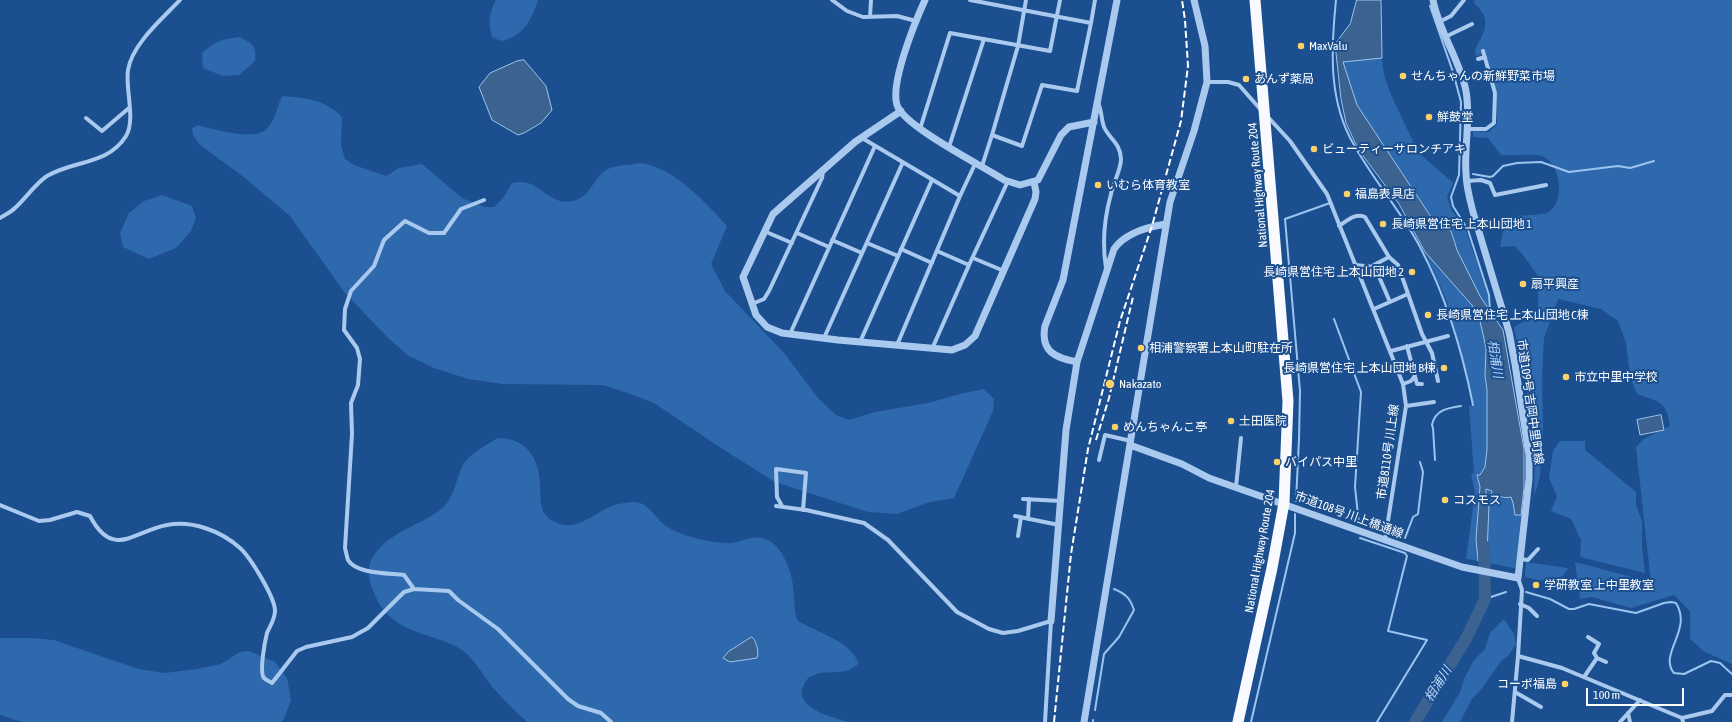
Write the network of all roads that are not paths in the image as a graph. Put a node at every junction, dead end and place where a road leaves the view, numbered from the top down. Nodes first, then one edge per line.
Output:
1 (180, 0) edge
2 (832, 0) edge
3 (871, 0) edge
4 (925, 0) edge
5 (970, 0) edge
6 (1026, 0) edge
7 (1060, 0) edge
8 (1095, 0) edge
9 (1116, 0) edge
10 (1194, 0) edge
11 (1255, 0) edge
12 (1433, 0) edge
13 (1464, 0) edge
14 (989, 2) edge
15 (1024, 10) junction
16 (1057, 16) junction
17 (870, 17) junction
18 (916, 21) junction
19 (1439, 22) junction
20 (1090, 23) junction
21 (1472, 24) dead end
22 (1444, 37) junction
23 (984, 39) junction
24 (1018, 46) junction
25 (1483, 51) dead end
26 (1485, 57) junction
27 (1478, 59) dead end
28 (1207, 82) junction
29 (1098, 101) junction
30 (129, 108) junction
31 (901, 111) junction
32 (1264, 113) junction
33 (86, 118) dead end
34 (1094, 122) junction
35 (920, 129) junction
36 (1468, 129) junction
37 (992, 136) junction
38 (862, 138) junction
39 (875, 146) junction
40 (949, 147) junction
41 (903, 162) junction
42 (979, 164) junction
43 (823, 170) junction
44 (932, 180) junction
45 (1467, 180) junction
46 (1008, 181) junction
47 (1034, 182) junction
48 (1546, 185) dead end
49 (960, 196) junction
50 (484, 200) dead end
51 (0, 218) edge
52 (1166, 224) junction
53 (1339, 226) junction
54 (764, 231) junction
55 (796, 232) junction
56 (832, 240) junction
57 (867, 242) junction
58 (792, 244) junction
59 (829, 247) junction
60 (901, 249) junction
61 (937, 251) junction
62 (862, 254) junction
63 (898, 256) junction
64 (1389, 257) junction
65 (973, 258) junction
66 (932, 263) junction
67 (969, 265) junction
68 (1356, 265) junction
69 (1375, 267) junction
70 (1106, 270) junction
71 (1004, 271) junction
72 (1408, 294) junction
73 (1390, 302) junction
74 (752, 304) junction
75 (1374, 309) junction
76 (790, 334) junction
77 (1448, 336) dead end
78 (824, 338) junction
79 (1426, 341) junction
80 (860, 342) junction
81 (897, 345) junction
82 (1407, 346) junction
83 (932, 349) junction
84 (1391, 351) junction
85 (1077, 362) junction
86 (1415, 376) junction
87 (1438, 381) dead end
88 (1403, 384) junction
89 (1422, 384) dead end
90 (1434, 402) dead end
91 (1406, 406) junction
92 (1242, 438) dead end
93 (1130, 443) junction
94 (1099, 460) dead end
95 (1236, 487) junction
96 (1023, 499) dead end
97 (1029, 500) junction
98 (1060, 501) junction
99 (1284, 503) junction
100 (0, 505) edge
101 (776, 506) dead end
102 (782, 506) junction
103 (803, 510) junction
104 (1015, 516) dead end
105 (1021, 517) junction
106 (1028, 519) junction
107 (1059, 524) junction
108 (1018, 536) dead end
109 (1386, 540) junction
110 (1538, 549) dead end
111 (1521, 559) junction
112 (1518, 578) junction
113 (414, 589) junction
114 (1520, 604) junction
115 (1537, 616) dead end
116 (1051, 621) junction
117 (1588, 636) dead end
118 (1518, 656) junction
119 (1597, 658) junction
120 (1606, 662) dead end
121 (1584, 677) junction
122 (1515, 692) junction
123 (1732, 695) edge
124 (1640, 700) junction
125 (1541, 707) dead end
126 (1628, 713) junction
127 (1683, 720) edge
128 (611, 722) edge
129 (1046, 722) edge
130 (1084, 722) edge
131 (1238, 722) edge
132 (1512, 722) edge
133 (1620, 722) edge
134 (1630, 722) edge

1 - 30 street
2 - 17 street
3 - 17 street
4 - 18 street
5 - 14 street
6 - 15 street
7 - 16 street
8 - 20 street
9 - 29 street
10 - 28 street
11 - 32 highway, National Highway Route 204
12 - 19 street, 市道109号 吉岡中里町線
13 - 19 street
14 - 15 street
15 - 16 street
15 - 24 street
16 - 20 street
16 - 24 street
17 - 18 street
18 - 31 street
19 - 22 street, 市道109号 吉岡中里町線
20 - 37 street
21 - 22 street
22 - 36 street, 市道109号 吉岡中里町線
23 - 24 street
23 - 35 street
23 - 40 street
24 - 37 street
25 - 26 street
26 - 27 street
26 - 36 street
28 - 32 street, 市道8110号 川上線
28 - 52 street
29 - 34 street
29 - 70 street
30 - 33 street
30 - 51 street
31 - 35 street
31 - 38 street
32 - 53 street, 市道8110号 川上線
32 - 99 highway, National Highway Route 204
34 - 47 street
34 - 85 street
35 - 40 street
36 - 45 street, 市道109号 吉岡中里町線
37 - 42 street
38 - 39 street
38 - 43 street
39 - 41 street
39 - 56 street
40 - 42 street
41 - 44 street
41 - 57 street
42 - 46 street
42 - 49 street
43 - 54 street
43 - 55 street
44 - 49 street
44 - 60 street
45 - 48 street
45 - 111 street, 市道109号 吉岡中里町線
46 - 47 street
46 - 65 street
47 - 71 street
49 - 61 street
50 - 113 street
52 - 70 street
52 - 93 street
53 - 64 street
53 - 68 street, 市道8110号 川上線
54 - 58 street
54 - 74 street
55 - 58 street
55 - 59 street
56 - 59 street
56 - 62 street
57 - 62 street
57 - 63 street
58 - 74 street
59 - 76 street
60 - 63 street
60 - 66 street
61 - 66 street
61 - 67 street
62 - 78 street
63 - 80 street
64 - 69 street
64 - 72 street
65 - 67 street
65 - 71 street
66 - 81 street
67 - 83 street
68 - 69 street
68 - 75 street, 市道8110号 川上線
69 - 73 street
70 - 85 street
71 - 83 street
72 - 73 street
72 - 79 street
73 - 75 street
74 - 76 street
75 - 84 street, 市道8110号 川上線
76 - 78 street
77 - 79 street
78 - 80 street
79 - 82 street
79 - 87 street
80 - 81 street
81 - 83 street
82 - 84 street
82 - 86 street
84 - 88 street, 市道8110号 川上線
85 - 98 street
86 - 88 street
86 - 89 street
88 - 91 street, 市道8110号 川上線
90 - 91 street
91 - 109 street, 市道8110号 川上線
92 - 95 street
93 - 94 street
93 - 95 street, 市道108号 川上橋通線
93 - 130 street
95 - 99 street, 市道108号 川上橋通線
96 - 97 street
97 - 98 street
97 - 106 street
98 - 107 street
99 - 109 street, 市道108号 川上橋通線
99 - 131 highway, National Highway Route 204
100 - 113 street
101 - 102 street
102 - 103 street
102 - 103 street
103 - 116 street
104 - 105 street
105 - 106 street
105 - 108 street
106 - 107 street
107 - 116 street
109 - 112 street, 市道108号 川上橋通線
110 - 111 street
111 - 112 street, 市道109号 吉岡中里町線
112 - 114 street, 市道109号 吉岡中里町線
113 - 128 street
114 - 115 street
114 - 118 street, 市道109号 吉岡中里町線
116 - 129 street
117 - 119 street
118 - 121 street
118 - 122 street, 市道109号 吉岡中里町線
119 - 120 street
119 - 121 street
121 - 124 street
122 - 125 street
122 - 132 street, 市道109号 吉岡中里町線
123 - 127 street
124 - 126 street
124 - 127 street
126 - 133 street
126 - 134 street

